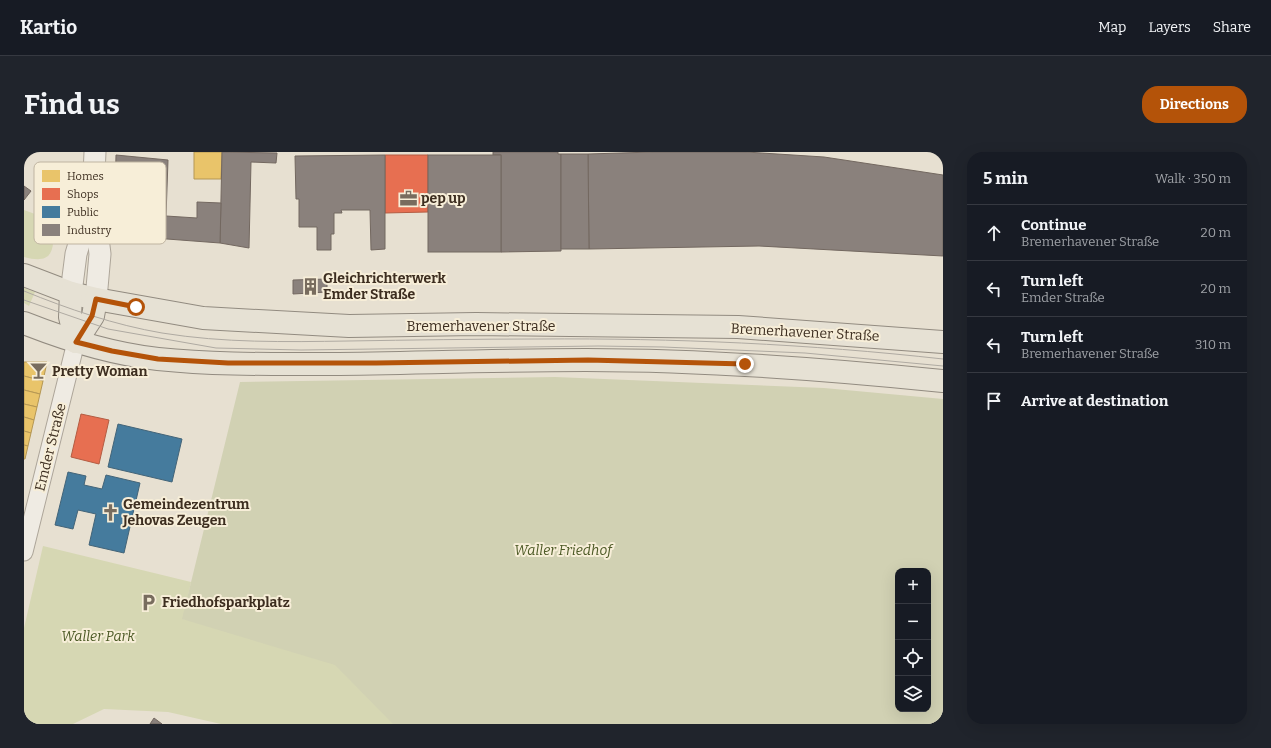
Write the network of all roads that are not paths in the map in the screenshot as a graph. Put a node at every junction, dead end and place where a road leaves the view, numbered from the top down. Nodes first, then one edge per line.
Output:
1 (96, 152) edge
2 (95, 162) edge
3 (79, 244) edge
4 (99, 244) edge
5 (24, 275) edge
6 (71, 293) junction
7 (96, 299) junction
8 (24, 323) edge
9 (76, 342) junction
10 (943, 342) edge
11 (943, 381) edge
12 (24, 552) edge

1 - 2 street, Emder Straße
3 - 6 street, Emder Straße
4 - 7 street, Emder Straße
5 - 6 main road, Bremerhavener Straße
6 - 7 main road, Bremerhavener Straße
6 - 9 main road, Emder Straße
7 - 9 main road, Emder Straße
7 - 10 main road, Bremerhavener Straße
8 - 9 main road
9 - 11 main road
9 - 12 street, Emder Straße

